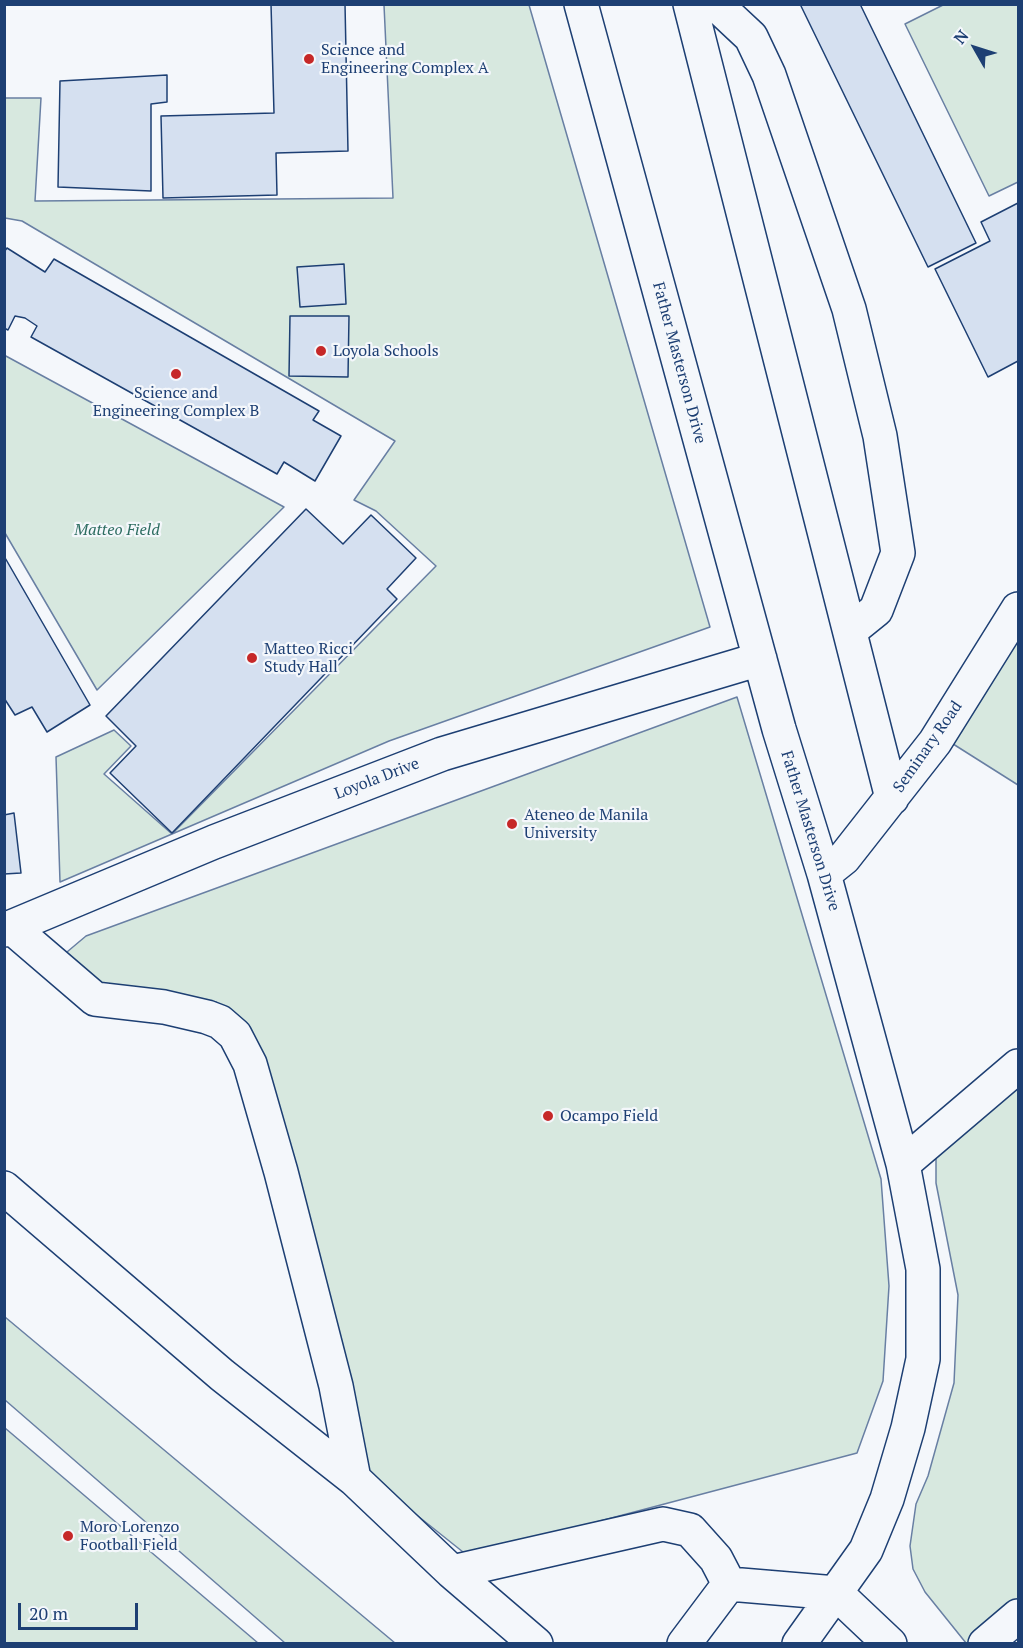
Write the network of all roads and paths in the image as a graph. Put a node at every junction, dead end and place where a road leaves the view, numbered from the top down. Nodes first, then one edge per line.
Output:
1 (581, 4) edge
2 (690, 4) edge
3 (708, 4) edge
4 (1018, 609) edge
5 (850, 631) junction
6 (760, 659) junction
7 (892, 798) junction
8 (824, 874) junction
9 (8, 929) edge
10 (1018, 1066) edge
11 (903, 1164) junction
12 (4, 1188) edge
13 (354, 1479) junction
14 (452, 1572) junction
15 (729, 1584) junction
16 (836, 1593) junction
17 (1018, 1616) edge
18 (536, 1644) edge
19 (684, 1644) edge
20 (799, 1644) edge
21 (890, 1644) edge
22 (985, 1644) edge

1 - 6 lane, Father Masterson Drive
2 - 5 lane
3 - 5 lane
4 - 7 lane, Seminary Road
5 - 7 lane
6 - 8 lane, Father Masterson Drive
6 - 9 lane, Loyola Drive
7 - 8 lane, Seminary Road
8 - 11 lane, Father Masterson Drive
9 - 13 lane
10 - 11 lane
11 - 16 lane, Father Masterson Drive
12 - 13 lane
13 - 14 lane
14 - 15 lane
14 - 18 lane
15 - 16 lane
15 - 19 lane
16 - 20 lane, Father Masterson Drive
16 - 21 lane
17 - 22 lane

